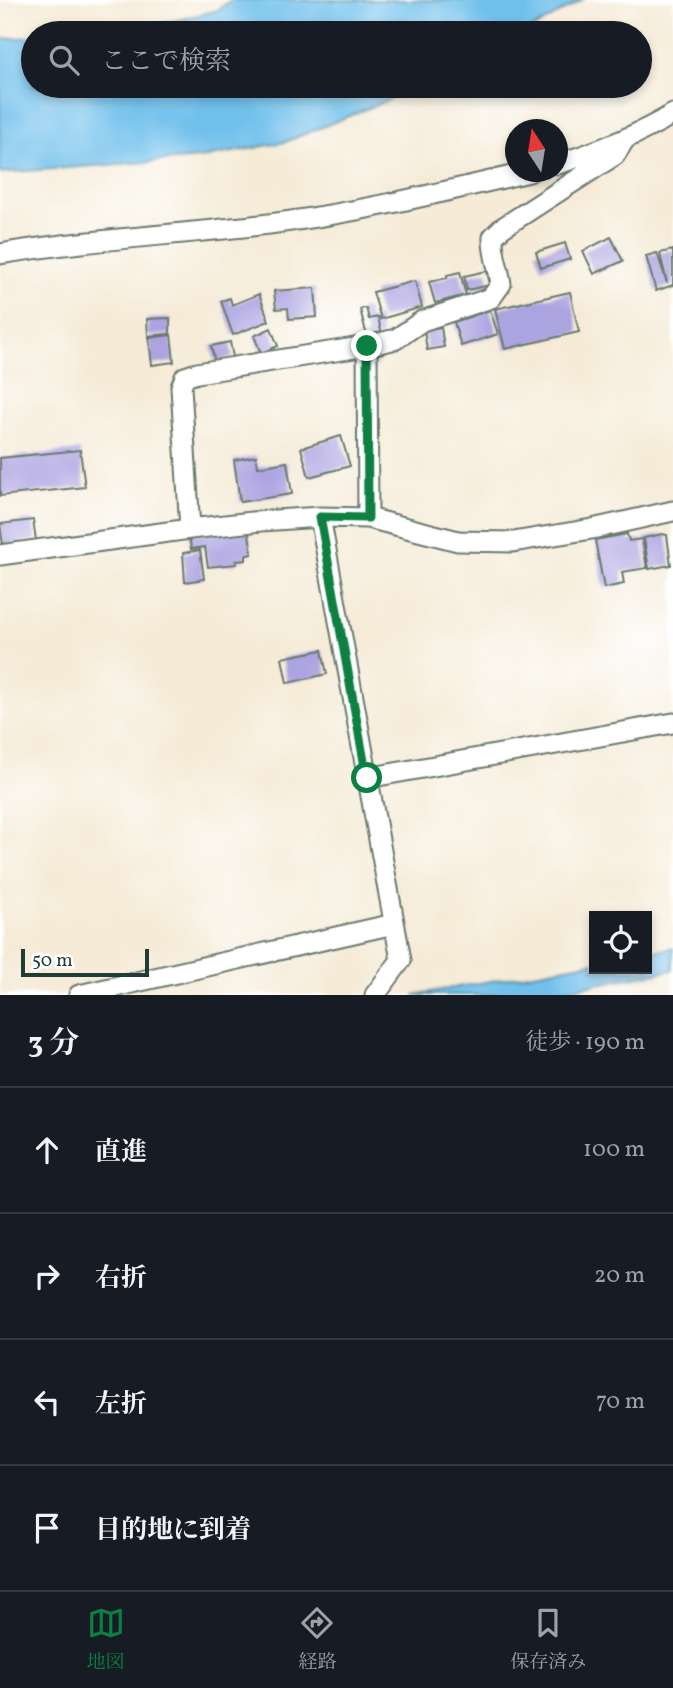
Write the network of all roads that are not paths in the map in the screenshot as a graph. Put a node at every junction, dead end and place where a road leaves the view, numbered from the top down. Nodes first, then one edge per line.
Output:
1 (673, 114) edge
2 (625, 139) junction
3 (568, 161) edge
4 (505, 178) edge
5 (0, 254) edge
6 (367, 346) junction
7 (673, 511) edge
8 (320, 517) junction
9 (368, 518) junction
10 (190, 529) junction
11 (0, 555) edge
12 (673, 723) edge
13 (367, 778) junction
14 (394, 923) junction
15 (79, 995) edge
16 (375, 995) edge

1 - 2 street
2 - 3 street
2 - 6 street
4 - 5 street
6 - 9 street
6 - 10 street
7 - 9 street
8 - 9 street
8 - 10 street
8 - 13 street
10 - 11 street
12 - 13 street
13 - 14 street
14 - 15 street
14 - 16 street

